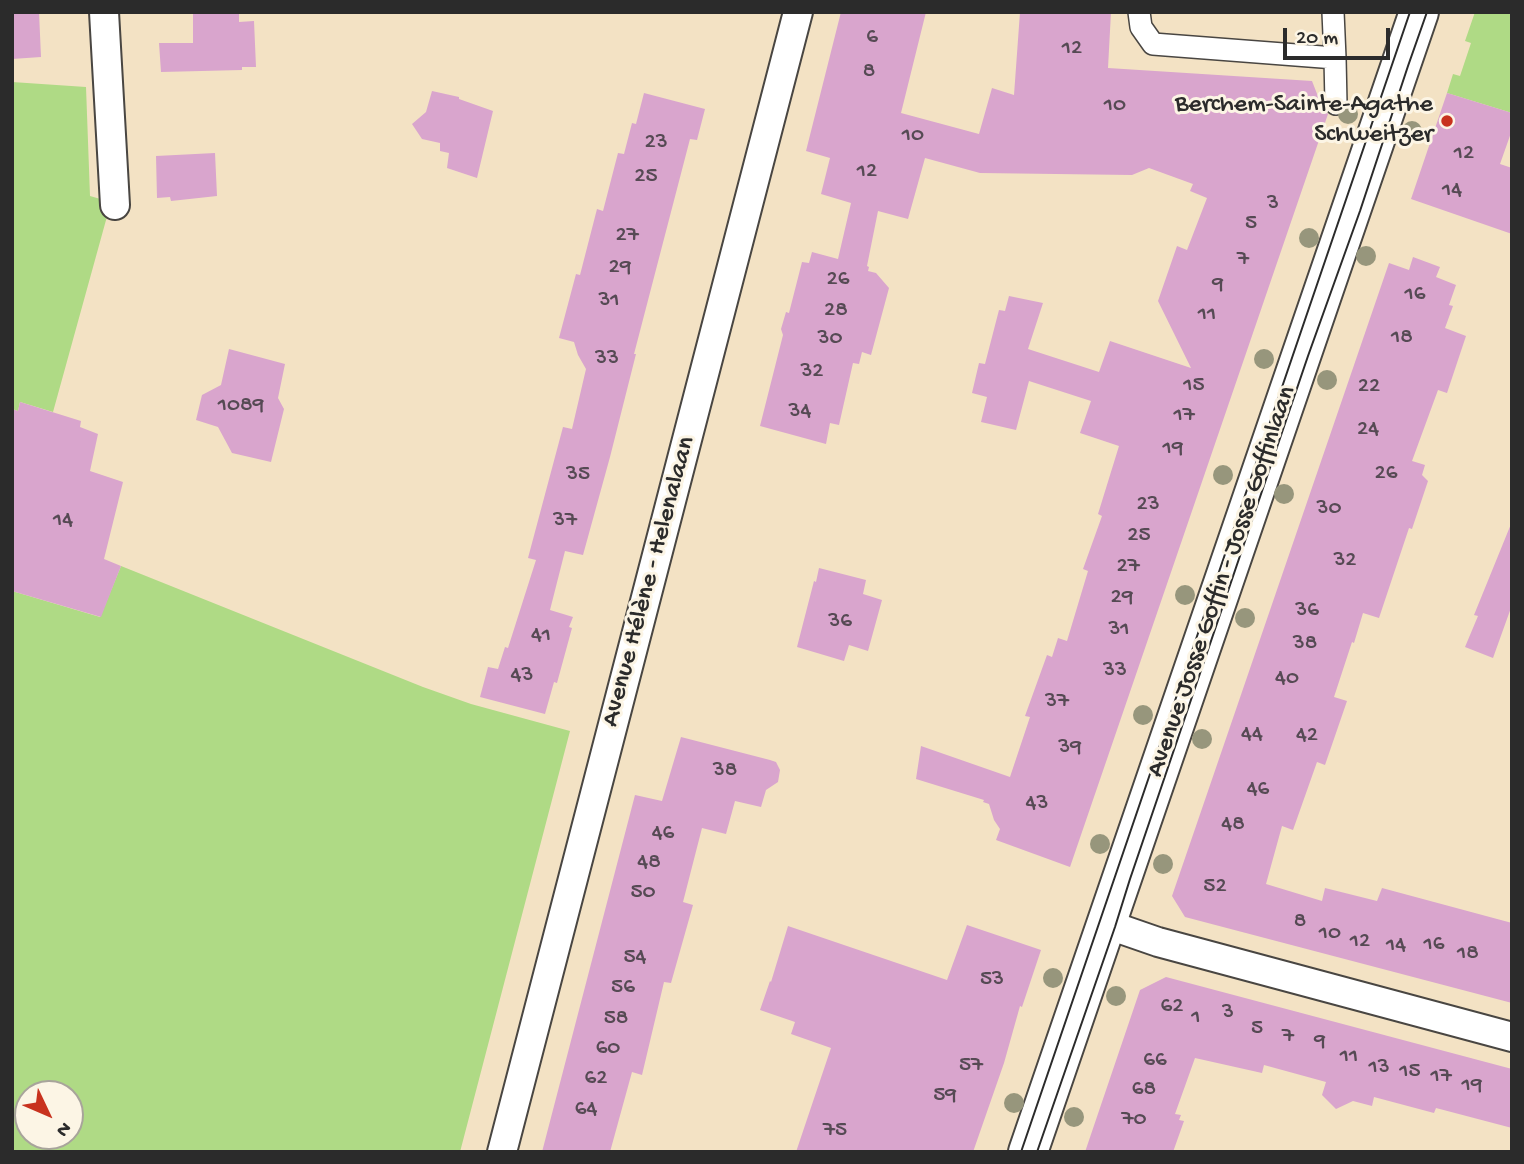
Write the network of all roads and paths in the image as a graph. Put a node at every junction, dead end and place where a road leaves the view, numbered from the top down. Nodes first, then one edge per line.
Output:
1 (104, 12) edge
2 (798, 12) edge
3 (1139, 12) edge
4 (1333, 12) edge
5 (1419, 12) edge
6 (1335, 58) junction
7 (1336, 104) dead end
8 (115, 205) dead end
9 (1106, 924) junction
10 (1512, 1037) edge
11 (502, 1152) edge
12 (1028, 1152) edge

1 - 8 street
2 - 11 street, Avenue Hélène - Helenalaan
3 - 6 street
4 - 6 street
5 - 9 main road, Avenue Josse Goffin - Josse Goffinlaan
6 - 7 street
9 - 10 street
9 - 12 main road, Avenue Josse Goffin - Josse Goffinlaan

